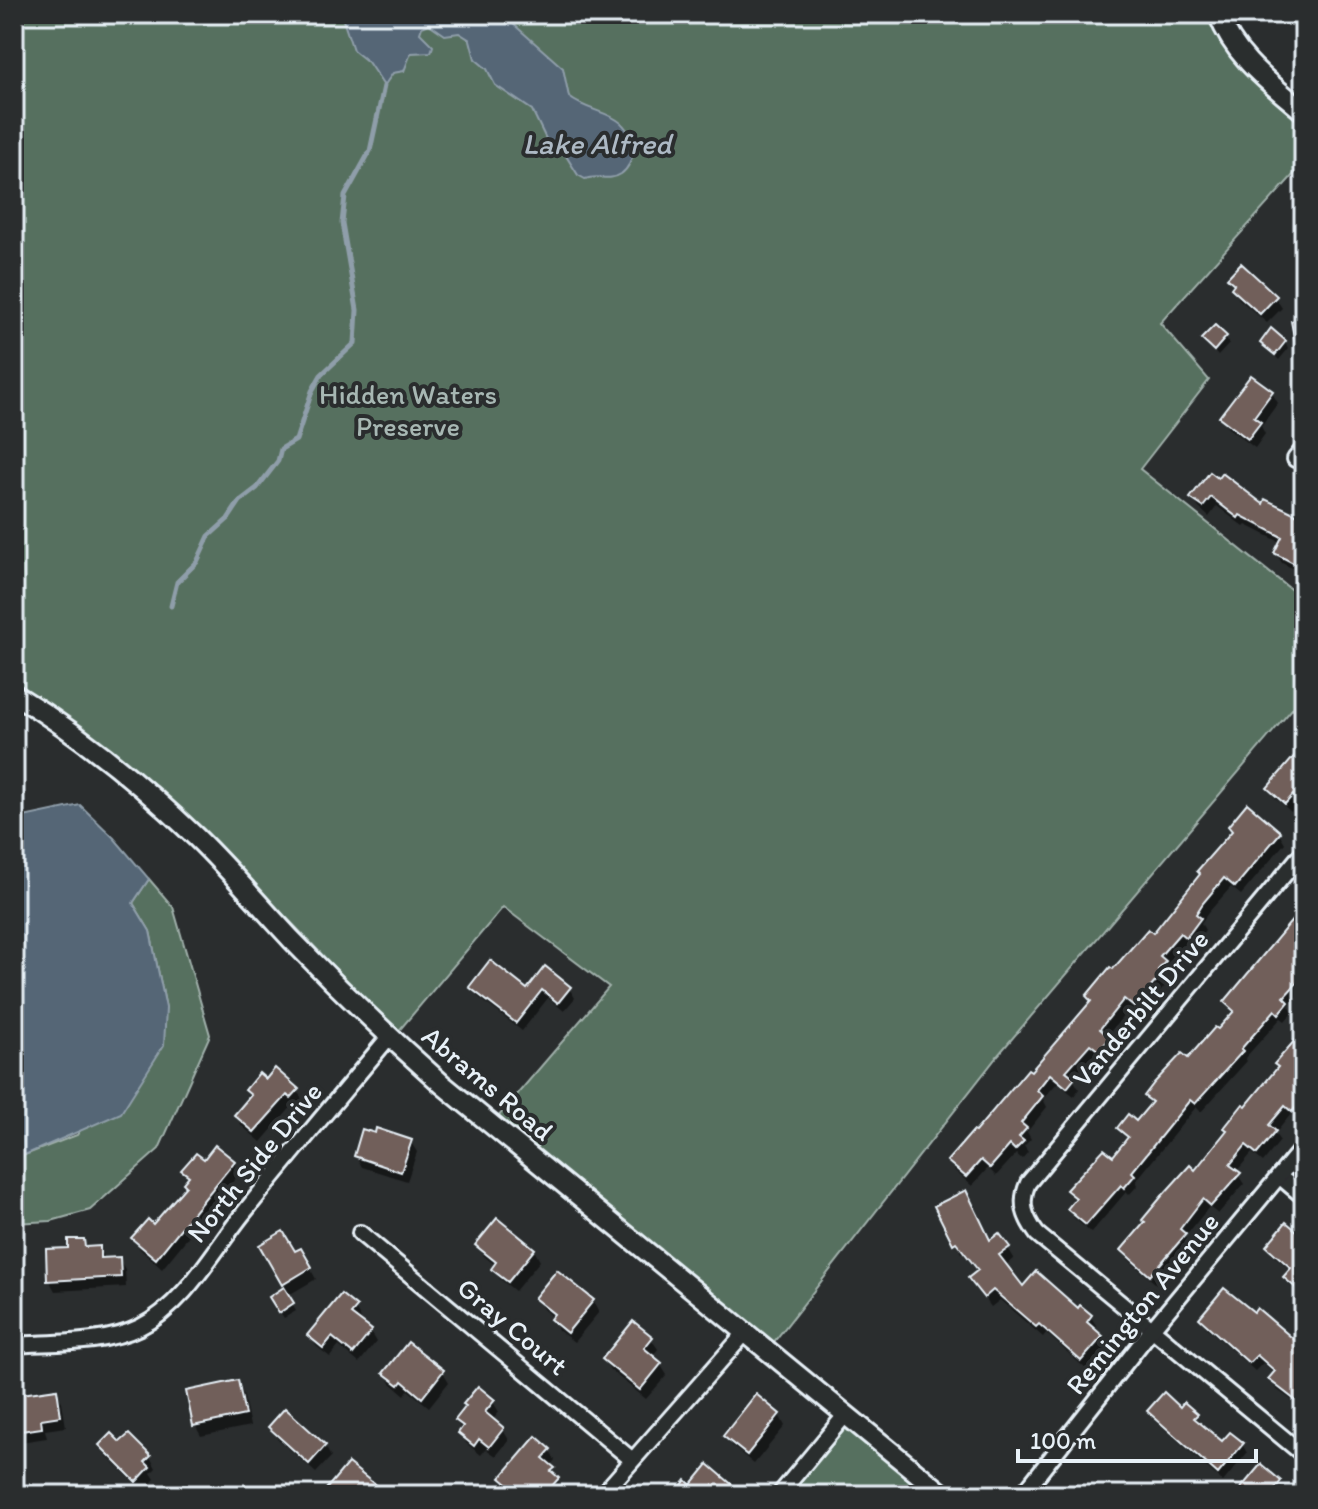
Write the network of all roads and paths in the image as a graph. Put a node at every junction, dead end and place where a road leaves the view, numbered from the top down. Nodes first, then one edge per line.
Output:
1 (1218, 14) edge
2 (1304, 112) edge
3 (14, 694) edge
4 (1304, 851) edge
5 (389, 1037) junction
6 (1304, 1146) edge
7 (1279, 1176) junction
8 (1304, 1197) edge
9 (360, 1233) dead end
10 (1153, 1328) junction
11 (746, 1332) junction
12 (14, 1345) edge
13 (846, 1414) junction
14 (1304, 1455) edge
15 (631, 1459) junction
16 (602, 1495) edge
17 (779, 1495) edge
18 (944, 1495) edge
19 (1022, 1495) edge

1 - 2 street
3 - 5 street, Abrams Road
4 - 10 street, Vanderbilt Drive
5 - 11 street, Abrams Road
5 - 12 street, North Side Drive
6 - 7 street, Remington Avenue
7 - 8 street
7 - 10 street, Remington Avenue
9 - 15 street, Gray Court
10 - 14 street
10 - 19 street, Remington Avenue
11 - 13 street, Abrams Road
11 - 15 street
13 - 17 street
13 - 18 street, Abrams Road
15 - 16 street

